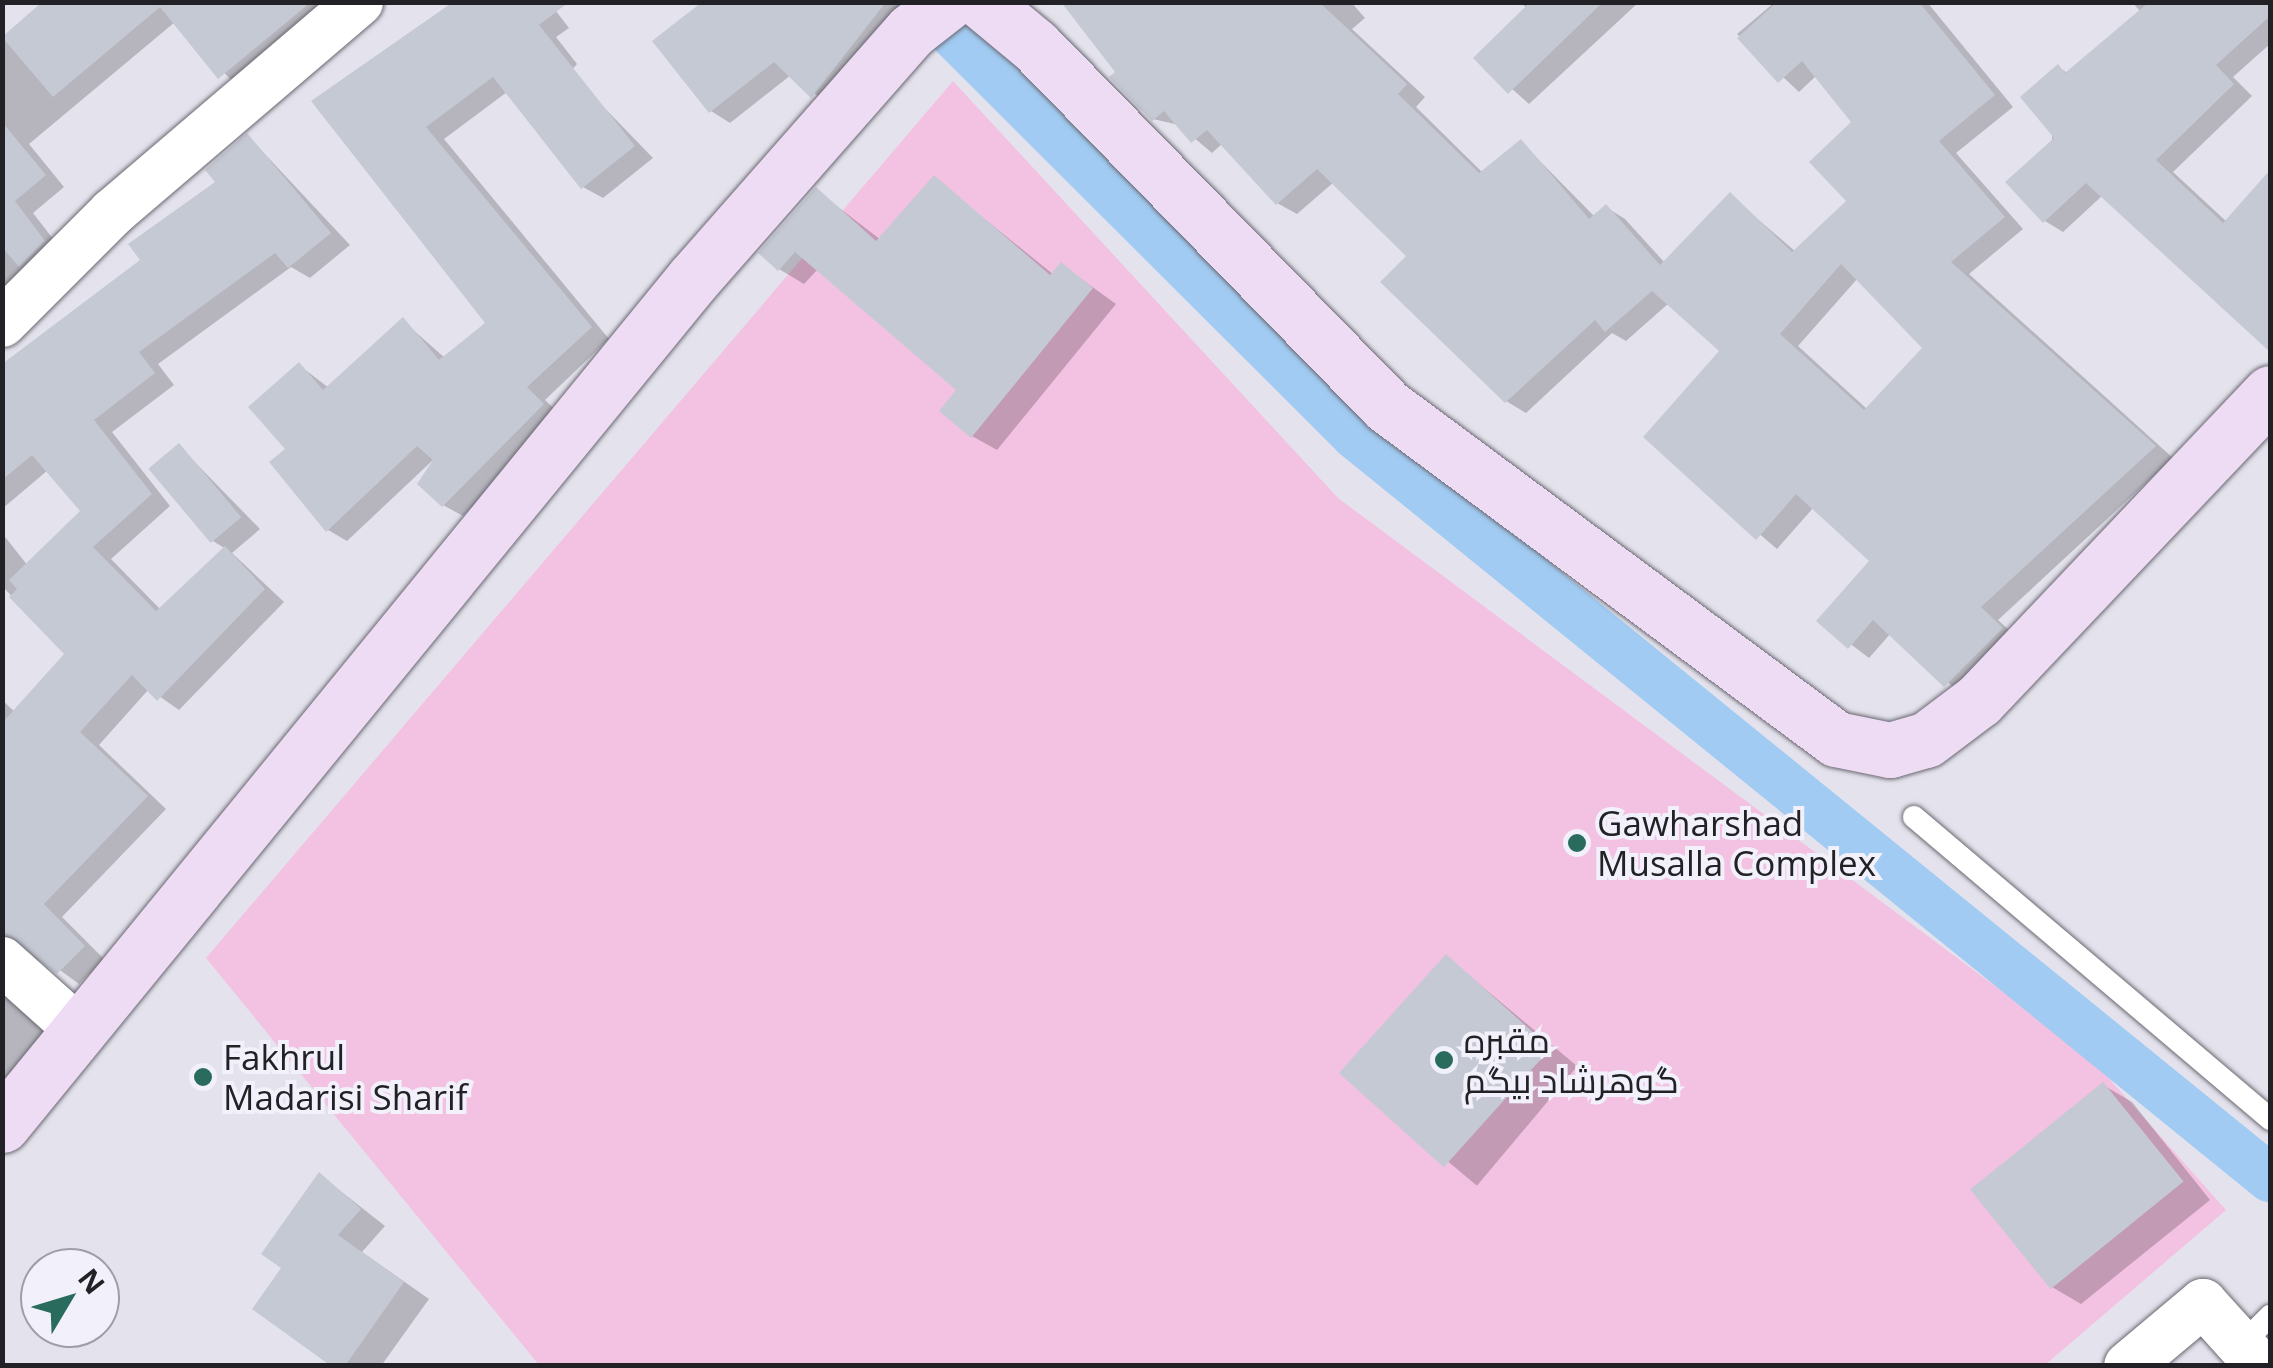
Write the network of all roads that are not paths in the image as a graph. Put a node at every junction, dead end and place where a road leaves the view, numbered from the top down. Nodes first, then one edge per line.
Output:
1 (359, 2) edge
2 (982, 2) edge
3 (929, 17) edge
4 (2, 323) edge
5 (2270, 393) edge
6 (1914, 816) dead end
7 (2, 962) edge
8 (81, 1032) junction
9 (2270, 1119) edge
10 (2, 1124) edge
11 (2248, 1348) edge
12 (2128, 1366) edge

1 - 4 street
2 - 5 main road
3 - 8 main road
6 - 9 lane
7 - 8 street
8 - 10 main road
11 - 12 street

